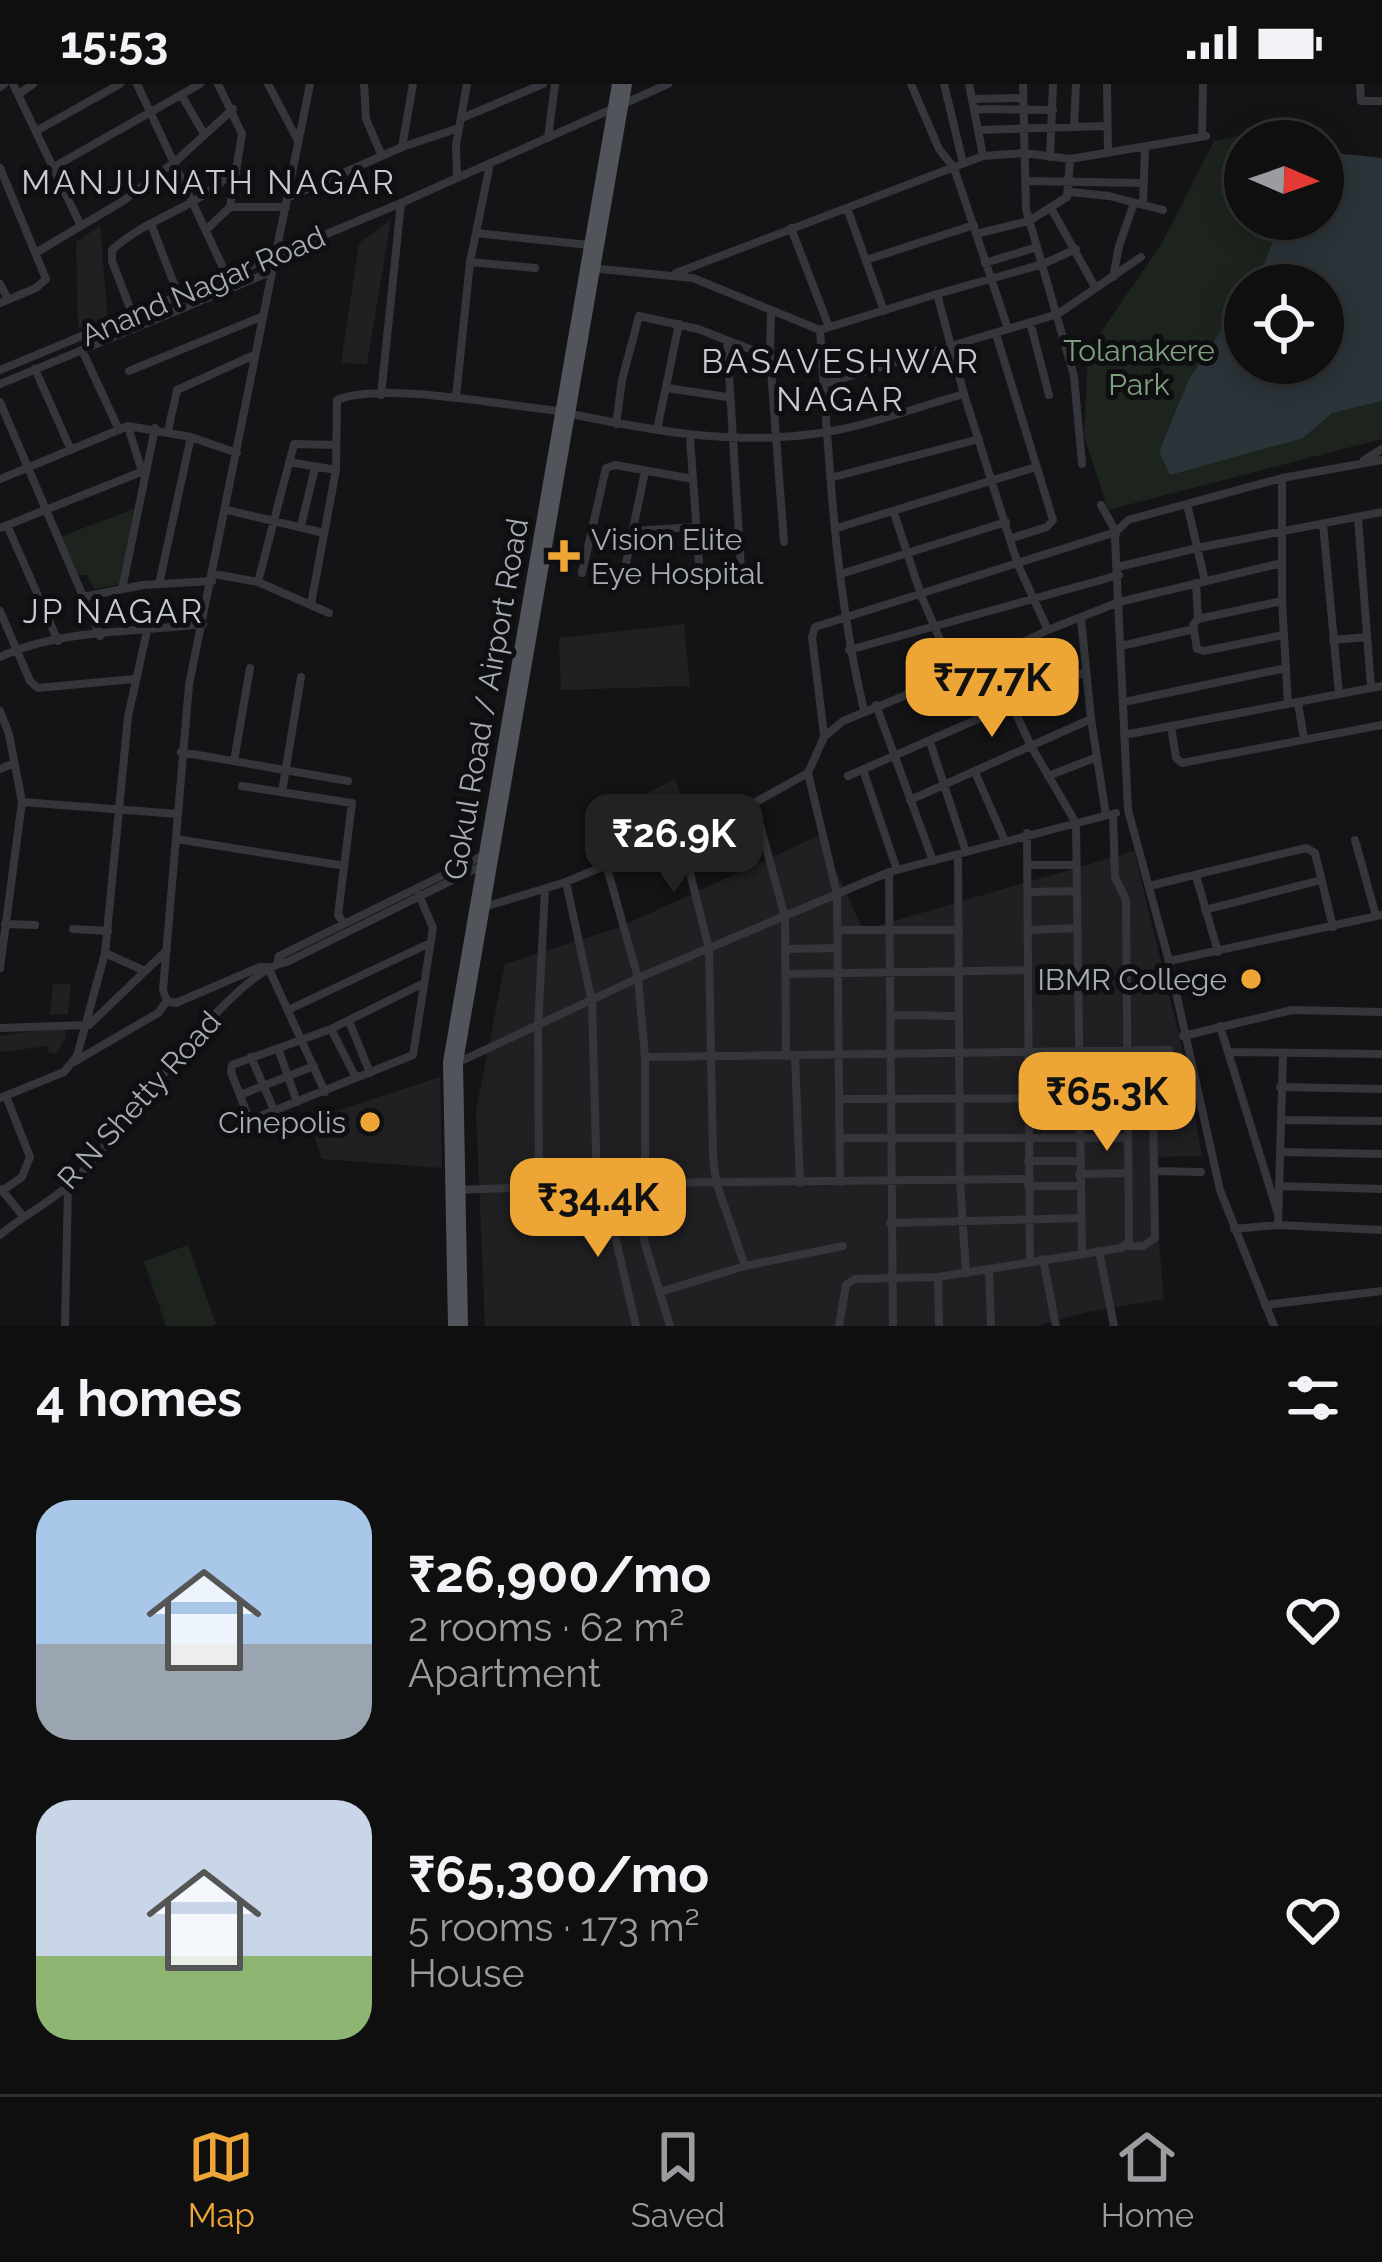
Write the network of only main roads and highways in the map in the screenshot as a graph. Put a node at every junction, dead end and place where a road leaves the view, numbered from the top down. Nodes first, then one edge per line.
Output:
1 (617, 84) edge
2 (627, 84) edge
3 (618, 108) junction
4 (590, 268) junction
5 (479, 909) junction
6 (455, 1190) junction
7 (453, 1326) edge
8 (463, 1326) edge

1 - 3 main road, Gokul Road / Airport Road
2 - 3 main road
3 - 4 main road, Gokul Road / Airport Road
3 - 4 main road, Gokul Road / Airport Road
4 - 5 main road, Gokul Road / Airport Road
5 - 6 main road, Gokul Road / Airport Road
5 - 6 main road, Gokul Road / Airport Road
6 - 7 main road, Gokul Road / Airport Road
6 - 8 main road, Gokul Road / Airport Road

